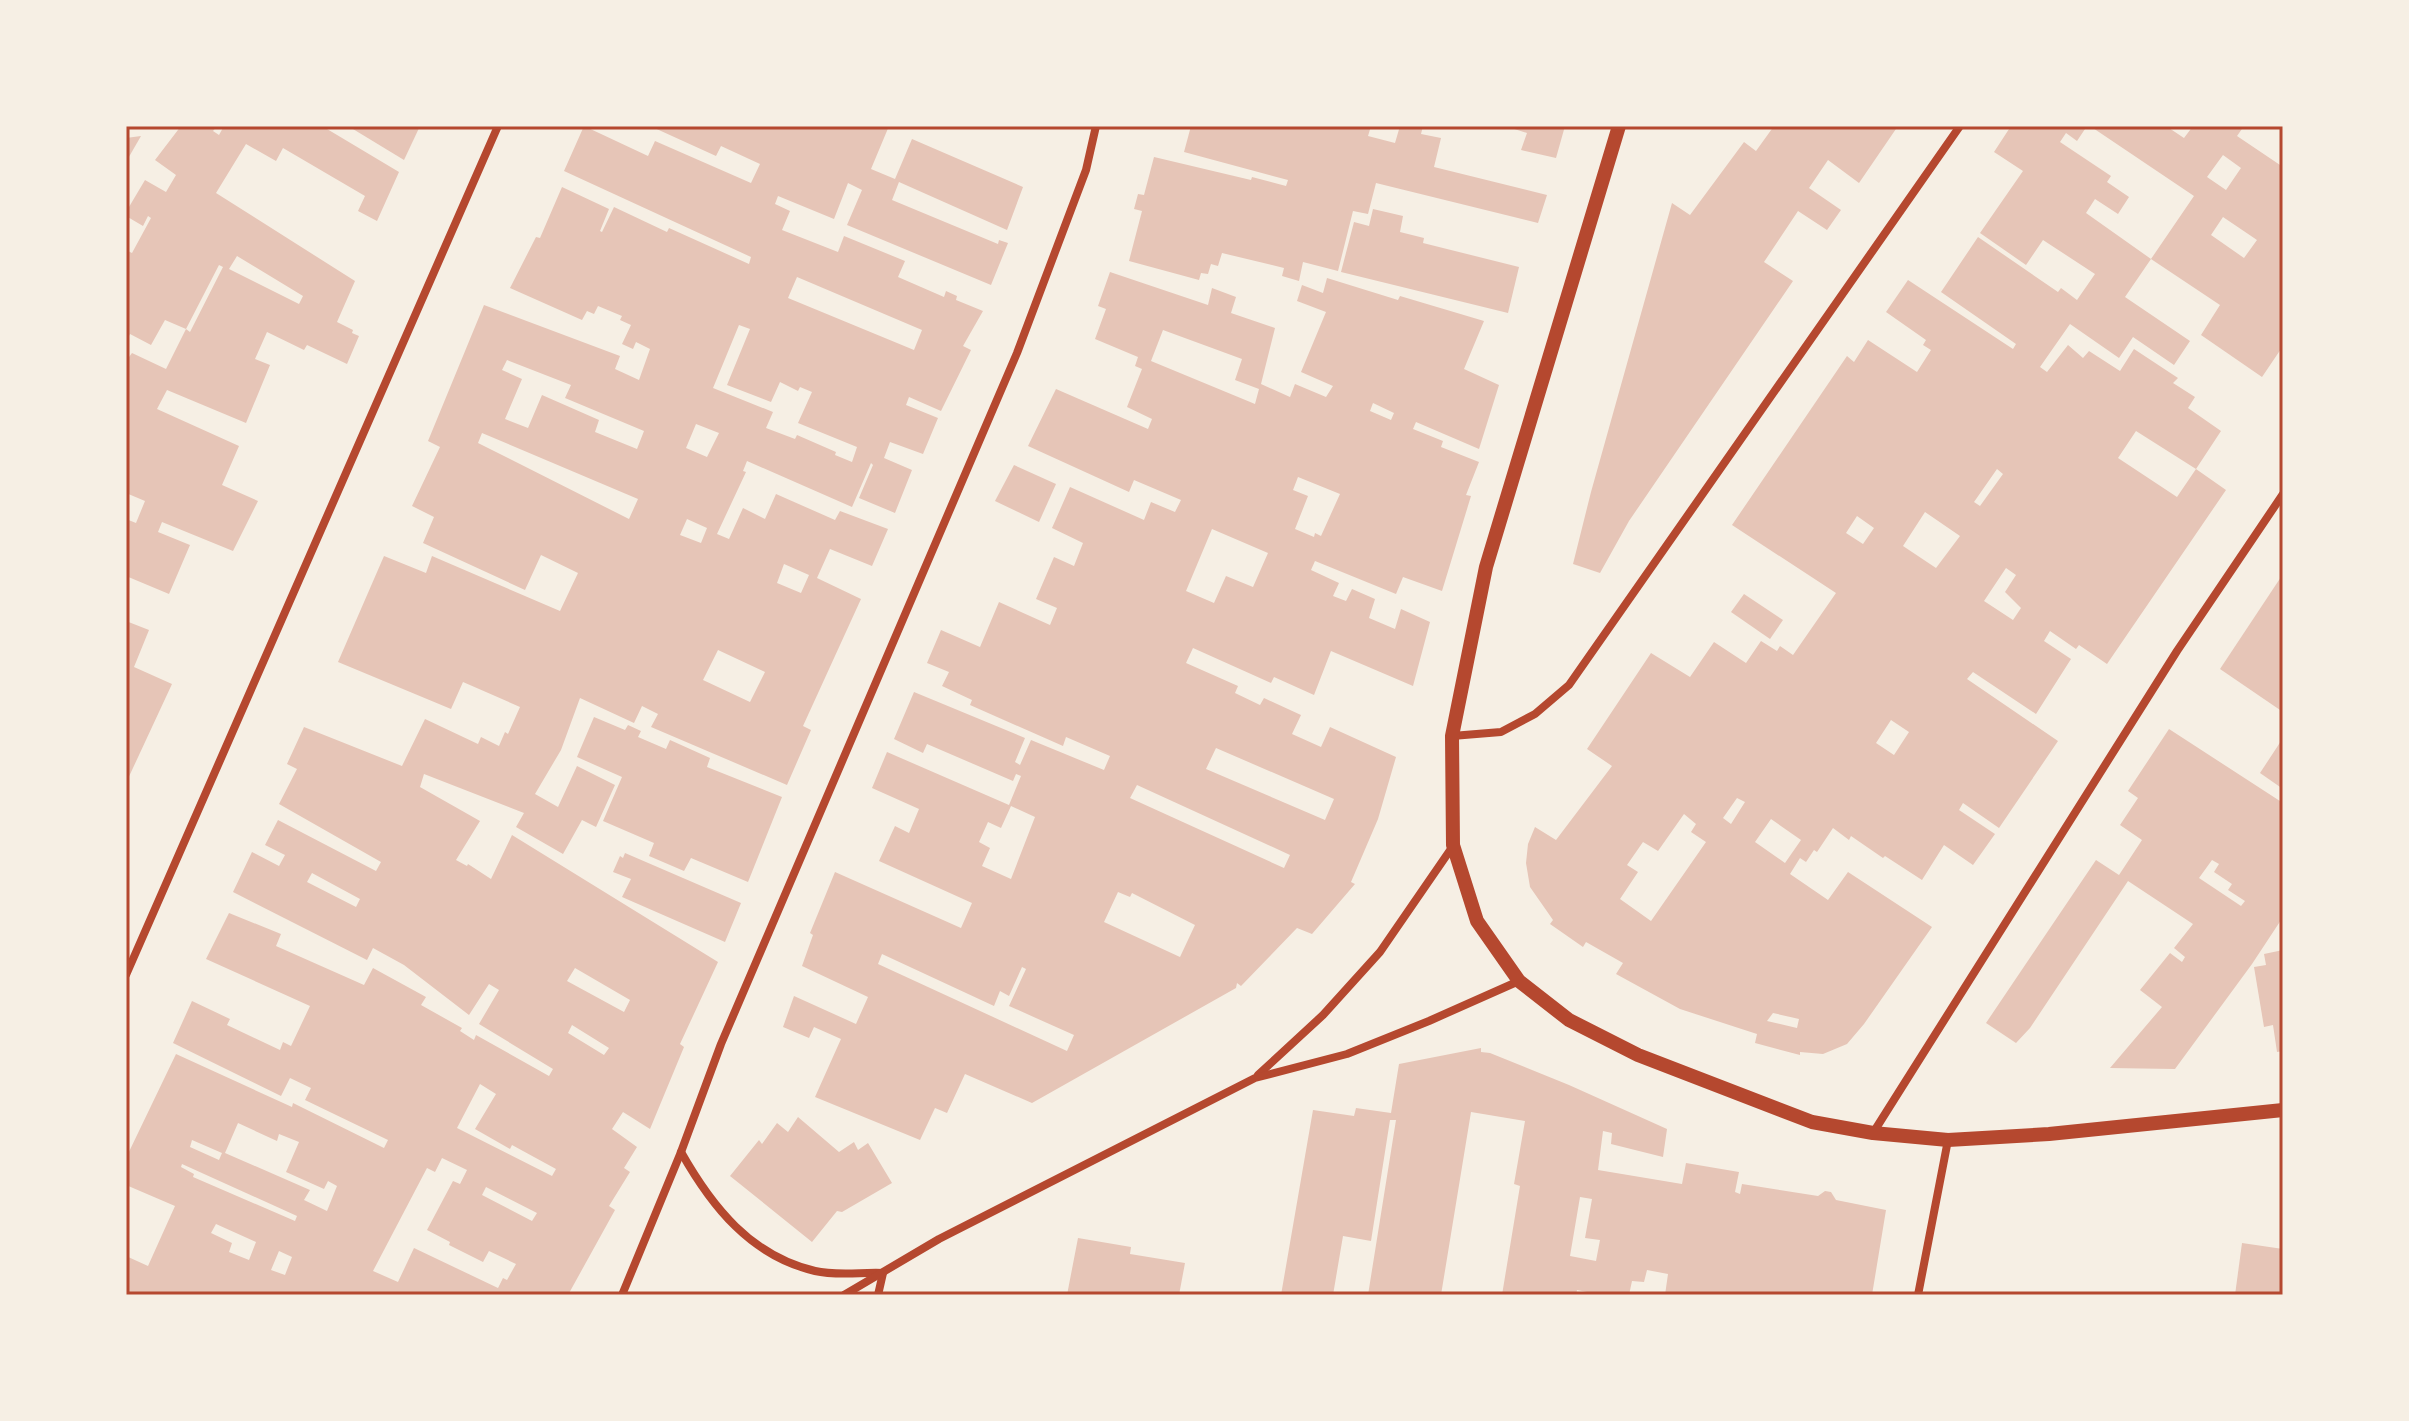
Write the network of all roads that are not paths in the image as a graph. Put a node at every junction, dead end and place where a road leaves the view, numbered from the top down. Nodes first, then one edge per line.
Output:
1 (498, 126) edge
2 (1096, 126) edge
3 (1619, 126) edge
4 (1960, 126) edge
5 (2283, 494) edge
6 (1452, 736) junction
7 (1453, 845) junction
8 (126, 975) edge
9 (1519, 981) junction
10 (1255, 1078) junction
11 (2283, 1110) edge
12 (1873, 1133) junction
13 (1948, 1140) junction
14 (681, 1152) junction
15 (883, 1273) junction
16 (622, 1295) edge
17 (844, 1295) edge
18 (878, 1295) edge
19 (1918, 1295) edge

1 - 8 street
2 - 14 street
3 - 6 street
4 - 6 street
5 - 12 street
6 - 7 street
7 - 9 street
7 - 10 street
9 - 10 street
9 - 12 street
10 - 15 street
11 - 13 street
12 - 13 street
13 - 19 street
14 - 15 street
14 - 16 street
15 - 17 street
15 - 18 street

